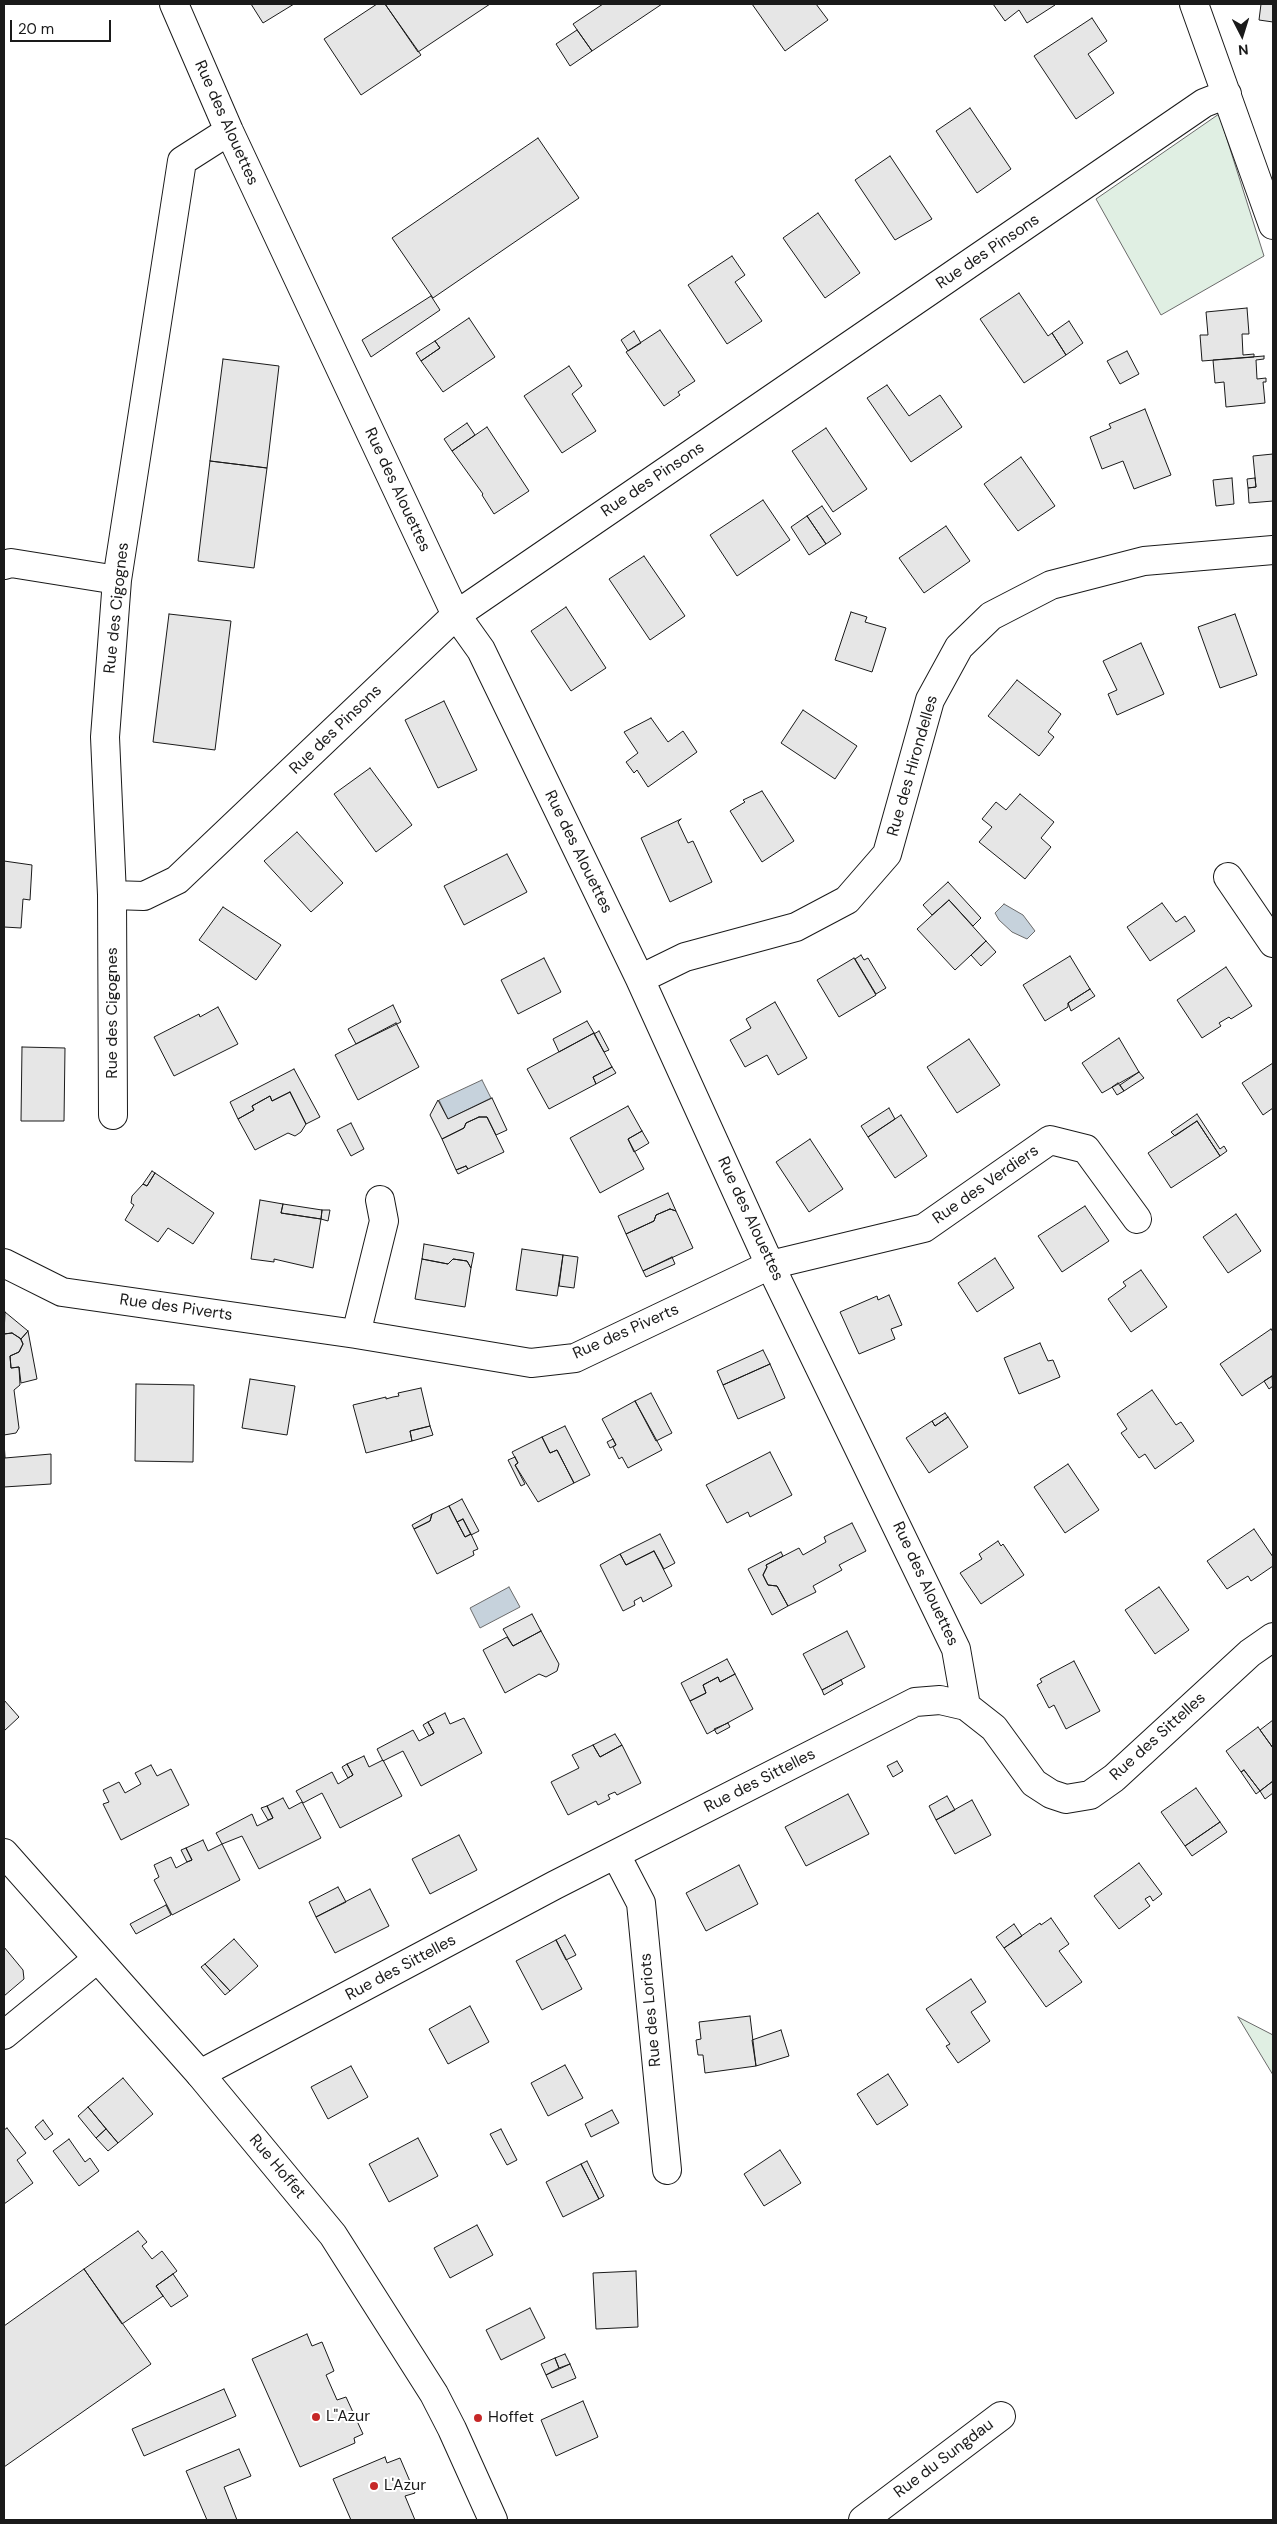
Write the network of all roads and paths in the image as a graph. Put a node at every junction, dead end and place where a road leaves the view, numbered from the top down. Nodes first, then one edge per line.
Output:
1 (174, 4) edge
2 (1194, 4) edge
3 (1227, 94) junction
4 (229, 131) junction
5 (1273, 225) edge
6 (1273, 550) edge
7 (4, 565) edge
8 (117, 580) junction
9 (456, 615) junction
10 (1228, 877) dead end
11 (112, 896) junction
12 (1273, 943) edge
13 (640, 979) junction
14 (113, 1116) dead end
15 (380, 1200) dead end
16 (1137, 1219) dead end
17 (4, 1262) edge
18 (770, 1265) junction
19 (356, 1334) junction
20 (1273, 1637) edge
21 (966, 1706) junction
22 (4, 1853) edge
23 (616, 1855) junction
24 (97, 1959) junction
25 (4, 2034) edge
26 (200, 2074) junction
27 (667, 2170) dead end
28 (1001, 2416) dead end
29 (493, 2520) edge
30 (863, 2520) edge

1 - 4 street, Rue des Alouettes
2 - 3 street
3 - 5 street
3 - 9 street, Rue des Pinsons
4 - 8 street, Rue des Cigognes
4 - 9 street, Rue des Alouettes
6 - 13 street, Rue des Hirondelles
7 - 8 street
8 - 11 street, Rue des Cigognes
9 - 11 street, Rue des Pinsons
9 - 13 street, Rue des Alouettes
10 - 12 street
11 - 14 street, Rue des Cigognes
13 - 18 street, Rue des Alouettes
15 - 19 street
16 - 18 street, Rue des Verdiers
17 - 19 street, Rue des Piverts
18 - 19 street, Rue des Piverts
18 - 21 street, Rue des Alouettes
20 - 21 street, Rue des Sittelles
21 - 23 street, Rue des Sittelles
22 - 24 street, Rue Hoffet
23 - 26 street, Rue des Sittelles
23 - 27 street, Rue des Loriots
24 - 25 street
24 - 26 street, Rue Hoffet
26 - 29 street, Rue Hoffet
28 - 30 street, Rue du Sungdau

